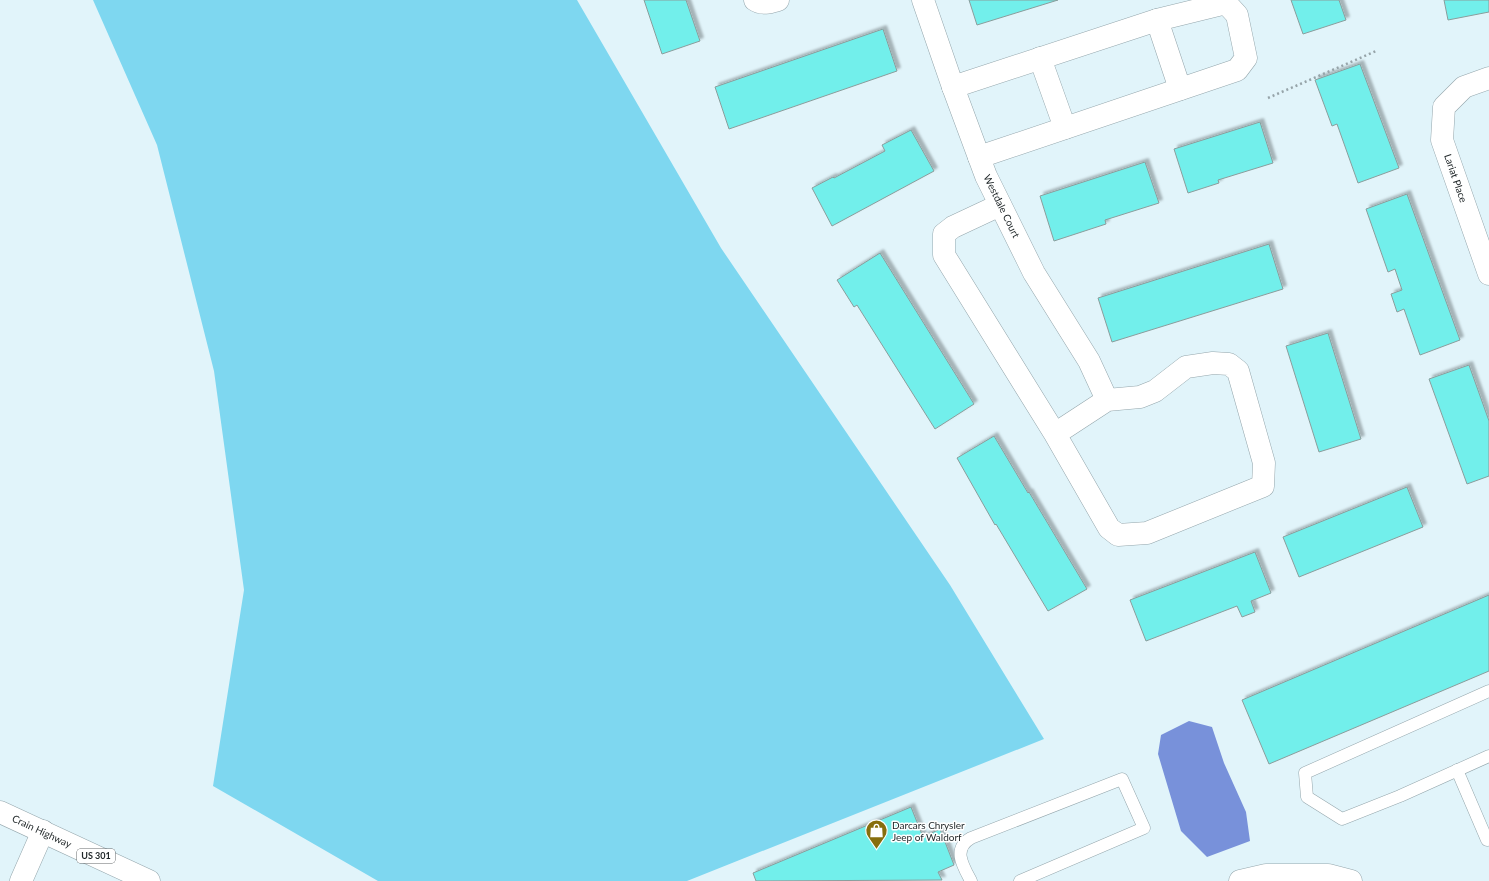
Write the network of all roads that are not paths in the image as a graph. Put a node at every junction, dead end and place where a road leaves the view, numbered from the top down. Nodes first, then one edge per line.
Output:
1 (755, 0) edge
2 (778, 0) edge
3 (923, 0) edge
4 (1157, 20) junction
5 (1040, 58) junction
6 (1489, 78) edge
7 (952, 87) junction
8 (1180, 89) junction
9 (1065, 128) junction
10 (979, 157) junction
11 (1000, 205) junction
12 (1489, 274) edge
13 (1107, 400) junction
14 (1055, 434) junction
15 (1489, 691) edge
16 (1489, 756) edge
17 (1457, 770) junction
18 (0, 812) edge
19 (42, 832) junction
20 (1487, 840) dead end
21 (21, 881) edge
22 (149, 881) edge
23 (971, 881) edge
24 (1020, 881) edge
25 (1240, 881) edge
26 (1351, 881) edge

1 - 2 main road
3 - 7 main road, Westdale Court
4 - 5 main road
4 - 8 main road
4 - 8 main road
5 - 7 main road
5 - 9 main road
6 - 12 main road, Lariat Place
7 - 10 main road, Westdale Court
8 - 9 main road
9 - 10 main road
10 - 11 main road, Westdale Court
11 - 13 main road, Westdale Court
11 - 14 main road
13 - 14 main road
13 - 14 main road
15 - 17 lane
16 - 17 lane
17 - 20 lane
18 - 19 main road, Crain Highway / US 301
19 - 21 main road
19 - 22 main road, Crain Highway / US 301
23 - 24 lane
25 - 26 main road

